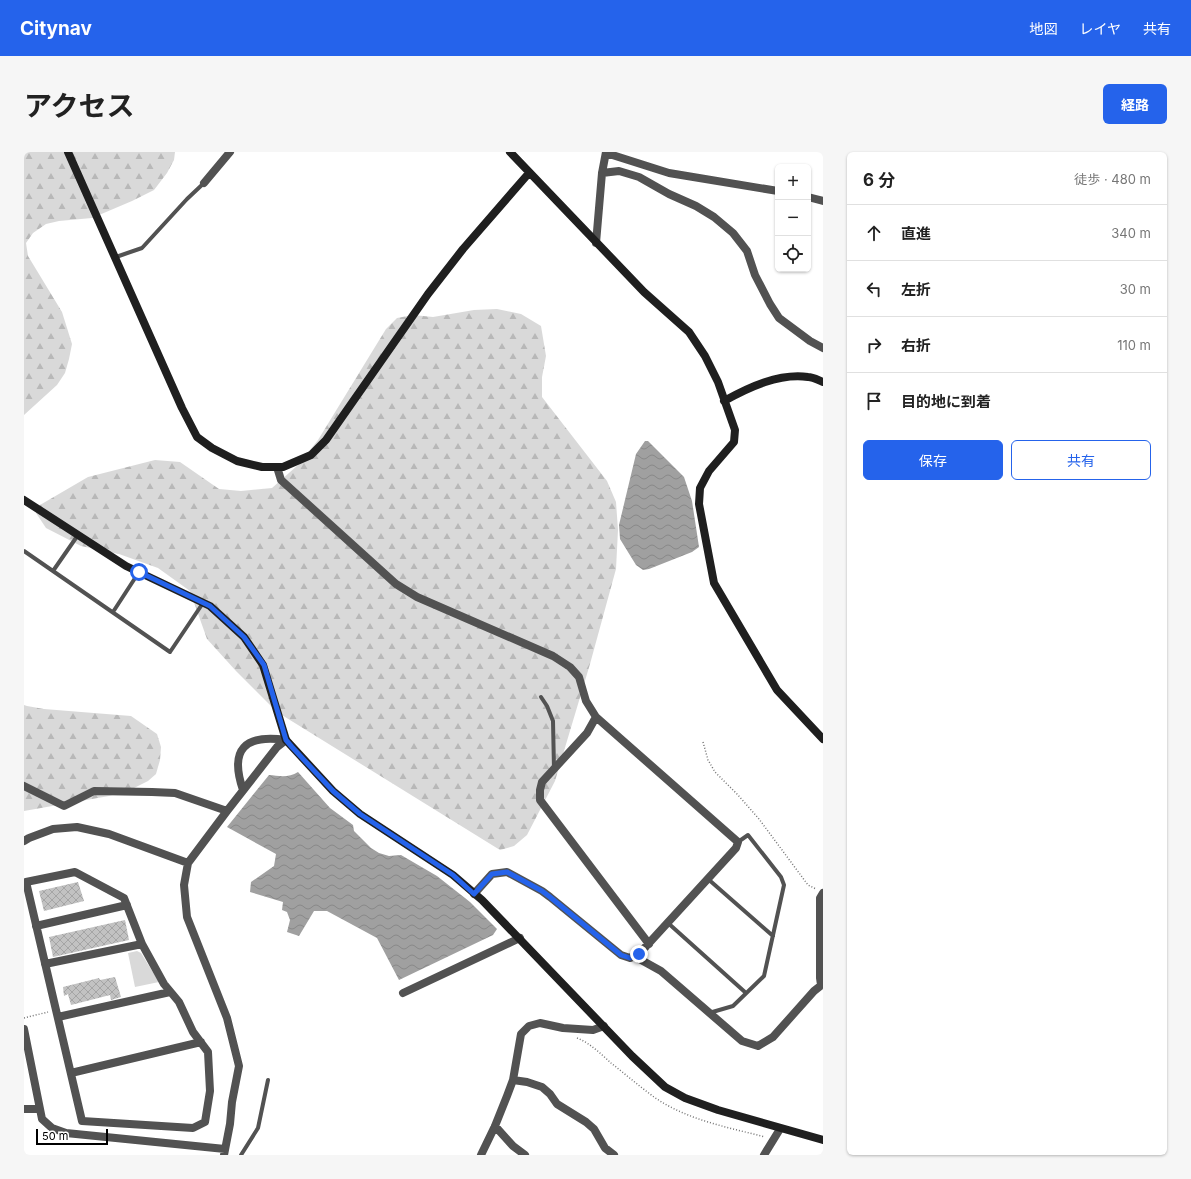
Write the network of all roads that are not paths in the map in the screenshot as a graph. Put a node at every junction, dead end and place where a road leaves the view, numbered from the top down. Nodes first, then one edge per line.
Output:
1 (68, 152) edge
2 (230, 152) edge
3 (510, 152) edge
4 (606, 152) edge
5 (529, 173) junction
6 (602, 173) junction
7 (204, 183) joint
8 (775, 191) edge
9 (811, 199) edge
10 (823, 201) edge
11 (596, 243) junction
12 (116, 257) junction
13 (823, 348) edge
14 (823, 382) edge
15 (724, 401) junction
16 (277, 467) junction
17 (24, 500) edge
18 (78, 535) junction
19 (24, 551) edge
20 (53, 571) junction
21 (139, 572) junction
22 (203, 603) junction
23 (113, 612) junction
24 (541, 697) dead end
25 (596, 717) junction
26 (823, 739) edge
27 (286, 740) junction
28 (554, 770) junction
29 (24, 786) edge
30 (243, 790) junction
31 (226, 811) junction
32 (24, 841) edge
33 (738, 842) junction
34 (188, 863) junction
35 (708, 879) junction
36 (823, 893) edge
37 (474, 894) junction
38 (127, 905) junction
39 (33, 912) junction
40 (24, 913) edge
41 (668, 923) junction
42 (36, 926) junction
43 (773, 936) junction
44 (520, 938) junction
45 (142, 944) junction
46 (649, 944) junction
47 (634, 956) junction
48 (45, 964) junction
49 (822, 985) edge
50 (170, 992) junction
51 (746, 993) junction
52 (403, 994) dead end
53 (708, 1013) junction
54 (56, 1014) junction
55 (604, 1026) junction
56 (24, 1029) edge
57 (200, 1042) junction
58 (26, 1049) edge
59 (71, 1073) junction
60 (268, 1080) dead end
61 (513, 1080) junction
62 (24, 1109) edge
63 (40, 1109) junction
64 (130, 1124) junction
65 (495, 1126) junction
66 (780, 1128) junction
67 (129, 1139) junction
68 (823, 1140) edge
69 (224, 1152) edge
70 (241, 1155) edge
71 (481, 1155) edge
72 (525, 1155) edge
73 (614, 1155) edge
74 (764, 1155) edge

1 - 12 street
2 - 7 street
3 - 5 street
4 - 6 street
4 - 8 street
5 - 11 street
5 - 16 street
6 - 11 street
6 - 13 street
7 - 12 lane
9 - 10 street
11 - 15 street
12 - 16 street
14 - 15 street
15 - 26 street
16 - 25 street
17 - 18 street
18 - 20 lane
18 - 21 street
19 - 20 lane
20 - 23 lane
21 - 22 street
21 - 23 lane
22 - 23 lane
22 - 27 street
24 - 28 lane
25 - 28 street
25 - 33 street
27 - 30 street
27 - 30 street
27 - 37 street
28 - 46 street
29 - 31 street
30 - 31 street
31 - 34 street
32 - 34 street
33 - 35 street
33 - 43 lane
34 - 69 street
35 - 41 street
35 - 43 lane
36 - 49 street
37 - 44 street
37 - 47 street
38 - 39 street
38 - 42 street
38 - 45 street
39 - 40 street
39 - 42 street
41 - 46 street
41 - 51 lane
42 - 48 street
43 - 51 lane
44 - 52 street
44 - 55 street
45 - 48 street
45 - 50 street
46 - 47 street
47 - 53 street
48 - 54 street
49 - 53 street
50 - 54 street
50 - 57 street
51 - 53 lane
54 - 59 street
55 - 61 street
55 - 66 street
56 - 58 street
57 - 59 street
57 - 64 street
58 - 63 street
59 - 64 street
60 - 70 lane
61 - 65 street
61 - 73 street
62 - 63 street
63 - 67 street
64 - 67 street
65 - 71 street
65 - 72 street
66 - 68 street
66 - 74 street
67 - 69 street

